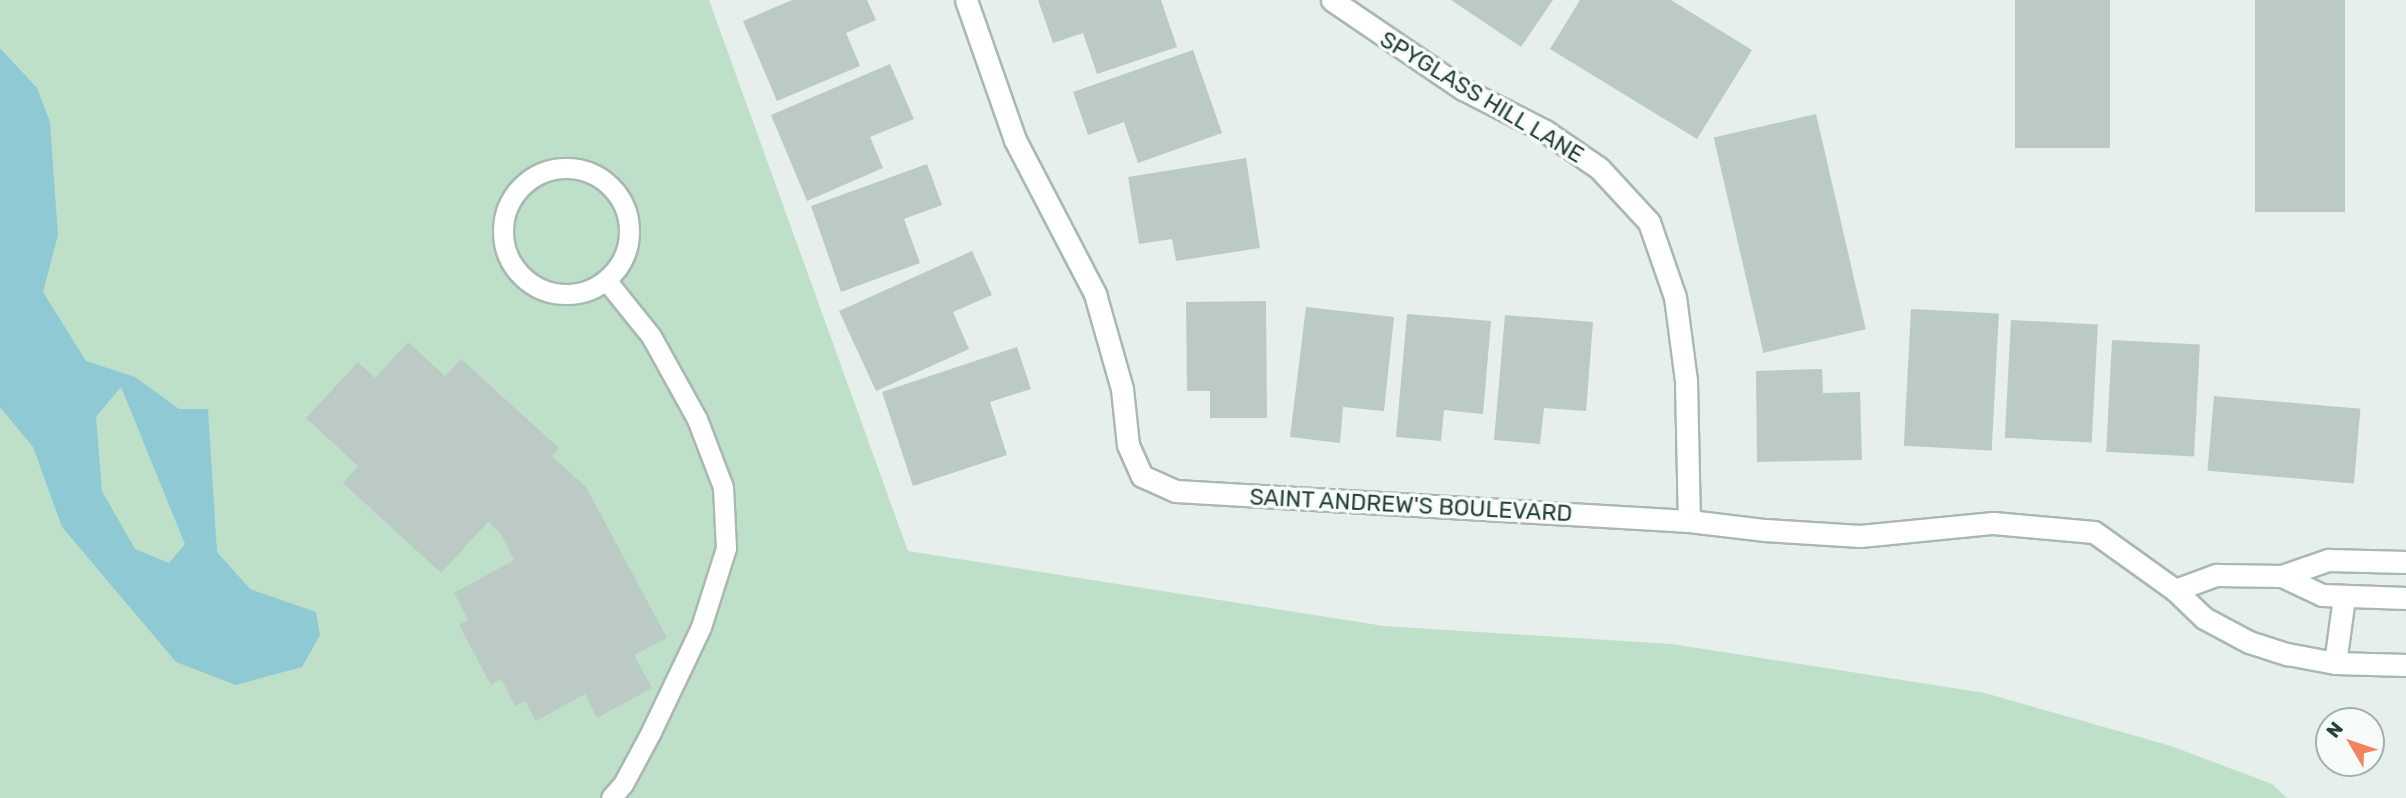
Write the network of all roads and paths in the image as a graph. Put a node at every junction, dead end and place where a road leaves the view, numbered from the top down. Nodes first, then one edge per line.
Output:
1 (966, 0) edge
2 (1332, 0) edge
3 (606, 280) junction
4 (1689, 522) junction
5 (2406, 562) edge
6 (2282, 576) junction
7 (2175, 590) junction
8 (2344, 597) junction
9 (2406, 598) edge
10 (2335, 663) junction
11 (2406, 665) edge
12 (611, 798) edge

1 - 4 street, SAINT ANDREW'S BOULEVARD
2 - 4 street, SPYGLASS HILL LANE
3 - 3 lane
3 - 12 lane
4 - 7 street, SAINT ANDREW'S BOULEVARD
5 - 6 street
6 - 7 street
6 - 8 street
7 - 10 street, SAINT ANDREW'S BOULEVARD
8 - 9 street
8 - 10 street
10 - 11 street, SAINT ANDREW'S BOULEVARD

